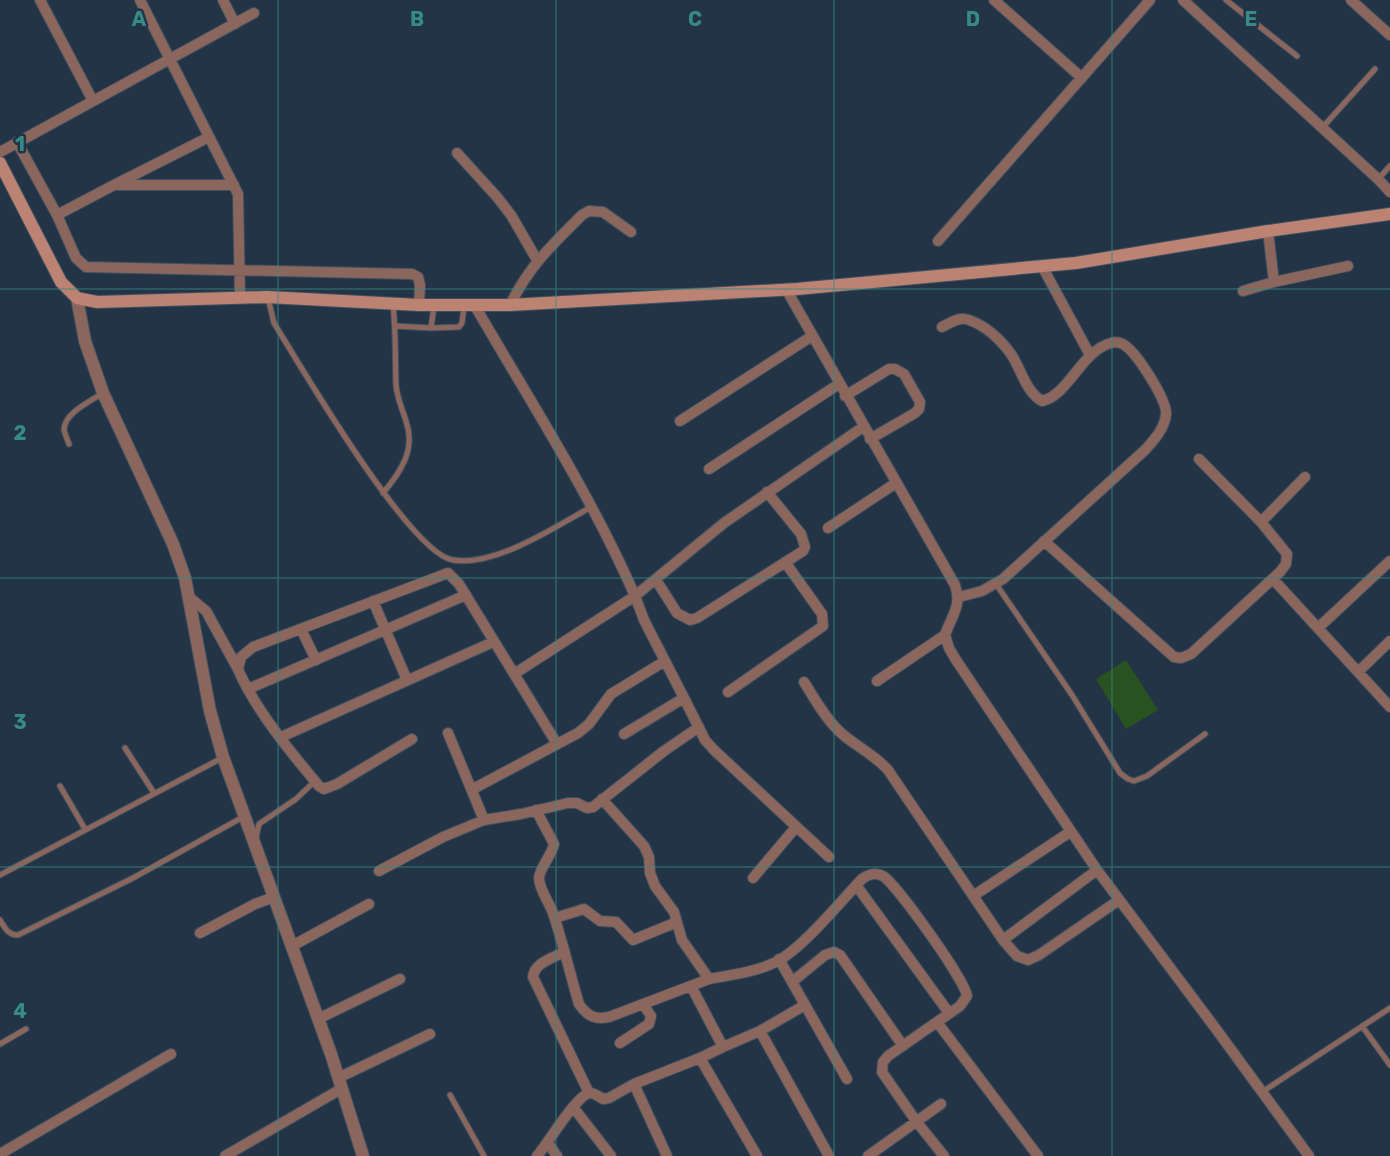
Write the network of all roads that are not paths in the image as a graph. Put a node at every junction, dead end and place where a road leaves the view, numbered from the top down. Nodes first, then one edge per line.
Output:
1 (40, 0) edge
2 (140, 0) edge
3 (223, 0) edge
4 (994, 0) edge
5 (1150, 0) edge
6 (1226, 0) edge
7 (1351, 0) edge
8 (1188, 2) edge
9 (254, 13) dead end
10 (235, 24) junction
11 (1390, 35) edge
12 (1297, 57) dead end
13 (170, 59) junction
14 (1375, 69) dead end
15 (1082, 78) junction
16 (93, 100) junction
17 (1322, 128) junction
18 (209, 136) junction
19 (17, 142) junction
20 (0, 152) edge
21 (457, 153) dead end
22 (0, 163) edge
23 (1390, 166) edge
24 (1378, 179) junction
25 (114, 185) junction
26 (234, 185) junction
27 (1390, 192) edge
28 (1390, 214) edge
29 (57, 215) junction
30 (1268, 231) junction
31 (631, 232) dead end
32 (938, 241) dead end
33 (537, 260) junction
34 (1042, 266) junction
35 (1348, 266) dead end
36 (238, 272) junction
37 (1274, 282) junction
38 (786, 289) junction
39 (1244, 291) dead end
40 (240, 297) junction
41 (267, 297) junction
42 (77, 298) junction
43 (392, 303) junction
44 (434, 304) junction
45 (419, 305) junction
46 (470, 305) junction
47 (510, 305) junction
48 (395, 326) junction
49 (942, 327) dead end
50 (431, 328) junction
51 (812, 336) junction
52 (1090, 355) junction
53 (839, 384) junction
54 (103, 393) junction
55 (845, 396) junction
56 (680, 421) dead end
57 (863, 427) junction
58 (870, 439) junction
59 (69, 444) dead end
60 (1198, 459) dead end
61 (709, 469) dead end
62 (1305, 477) dead end
63 (896, 483) junction
64 (383, 492) junction
65 (767, 492) junction
66 (591, 507) junction
67 (1261, 522) junction
68 (828, 528) dead end
69 (1044, 541) junction
70 (1390, 561) edge
71 (786, 562) junction
72 (1273, 579) junction
73 (656, 580) junction
74 (996, 583) junction
75 (466, 595) junction
76 (188, 596) junction
77 (635, 596) junction
78 (959, 597) junction
79 (373, 601) junction
80 (1318, 628) junction
81 (301, 629) junction
82 (385, 630) junction
83 (945, 635) junction
84 (1390, 641) edge
85 (494, 642) junction
86 (316, 660) junction
87 (665, 661) junction
88 (238, 669) junction
89 (1358, 672) junction
90 (514, 674) junction
91 (407, 680) junction
92 (877, 681) dead end
93 (804, 682) dead end
94 (248, 689) junction
95 (728, 692) dead end
96 (684, 698) junction
97 (1390, 707) edge
98 (699, 728) junction
99 (448, 733) dead end
100 (624, 734) dead end
101 (1206, 734) dead end
102 (281, 737) junction
103 (412, 739) dead end
104 (557, 744) junction
105 (125, 748) dead end
106 (224, 757) junction
107 (315, 781) junction
108 (60, 786) dead end
109 (473, 789) junction
110 (154, 793) junction
111 (602, 799) junction
112 (536, 810) junction
113 (244, 816) junction
114 (484, 820) junction
115 (796, 827) junction
116 (85, 829) junction
117 (1070, 832) junction
118 (255, 845) junction
119 (829, 857) dead end
120 (1097, 870) junction
121 (379, 871) dead end
122 (0, 874) edge
123 (753, 878) dead end
124 (856, 885) junction
125 (973, 896) junction
126 (274, 897) junction
127 (1119, 900) junction
128 (369, 904) dead end
129 (555, 918) junction
130 (0, 920) edge
131 (677, 922) junction
132 (200, 933) dead end
133 (1003, 940) junction
134 (292, 946) junction
135 (564, 952) junction
136 (779, 959) junction
137 (400, 979) dead end
138 (709, 980) junction
139 (792, 982) junction
140 (692, 986) junction
141 (644, 1004) junction
142 (805, 1005) junction
143 (1390, 1008) edge
144 (949, 1013) junction
145 (318, 1019) junction
146 (937, 1022) junction
147 (1362, 1026) junction
148 (26, 1029) dead end
149 (760, 1031) junction
150 (430, 1034) dead end
151 (620, 1043) dead end
152 (0, 1044) edge
153 (903, 1046) junction
154 (723, 1047) junction
155 (171, 1054) dead end
156 (700, 1058) junction
157 (1390, 1065) edge
158 (847, 1079) dead end
159 (340, 1084) junction
160 (634, 1084) junction
161 (1262, 1092) junction
162 (590, 1093) junction
163 (450, 1095) dead end
164 (941, 1104) dead end
165 (573, 1107) junction
166 (916, 1121) junction
167 (548, 1143) junction
168 (0, 1154) edge
169 (225, 1156) edge
170 (363, 1156) edge
171 (484, 1156) edge
172 (537, 1156) edge
173 (557, 1156) edge
174 (611, 1156) edge
175 (667, 1156) edge
176 (757, 1156) edge
177 (830, 1156) edge
178 (868, 1156) edge
179 (944, 1156) edge
180 (1038, 1156) edge
181 (1309, 1156) edge

1 - 16 street
2 - 13 street
3 - 10 street
4 - 15 street
5 - 15 street
6 - 12 lane
7 - 11 street
8 - 17 street
9 - 10 street
10 - 13 street
13 - 16 street
13 - 18 street
14 - 17 lane
15 - 32 street
16 - 19 street
17 - 24 street
18 - 25 street
18 - 26 street
19 - 20 street
19 - 29 street
21 - 33 street
22 - 42 main road
23 - 24 lane
24 - 27 street
25 - 26 street
25 - 29 street
26 - 36 street
28 - 30 main road
29 - 36 street
30 - 34 main road
30 - 37 street
31 - 33 street
33 - 47 street
34 - 38 main road
34 - 52 street
35 - 37 street
36 - 40 street
36 - 45 street
37 - 39 street
38 - 47 main road
38 - 51 street
40 - 41 main road
40 - 42 main road
41 - 43 main road
41 - 64 lane
42 - 54 street
43 - 45 main road
43 - 48 lane
44 - 45 main road
44 - 46 main road
44 - 50 lane
46 - 47 main road
46 - 50 lane
46 - 66 street
48 - 50 lane
48 - 64 lane
49 - 52 street
51 - 53 street
51 - 56 street
52 - 69 street
53 - 55 street
53 - 61 street
54 - 59 lane
54 - 76 street
55 - 57 street
55 - 58 street
57 - 58 street
57 - 65 street
58 - 63 street
60 - 67 street
62 - 67 street
63 - 68 street
63 - 78 street
64 - 66 lane
65 - 71 street
65 - 73 street
66 - 77 street
67 - 72 street
69 - 72 street
69 - 74 street
70 - 80 street
71 - 73 street
71 - 95 street
72 - 80 street
73 - 77 street
74 - 78 street
74 - 101 lane
75 - 79 street
75 - 82 street
75 - 85 street
76 - 88 street
76 - 106 street
77 - 87 street
77 - 90 street
78 - 83 street
79 - 81 street
79 - 82 street
80 - 89 street
81 - 86 street
81 - 88 street
82 - 86 street
82 - 91 street
83 - 92 street
83 - 117 street
84 - 89 street
85 - 90 street
85 - 91 street
86 - 94 street
87 - 96 street
87 - 104 street
88 - 94 street
89 - 97 street
90 - 104 street
91 - 102 street
93 - 125 street
94 - 102 street
96 - 98 street
96 - 100 street
98 - 111 street
98 - 115 street
99 - 109 street
102 - 107 street
103 - 107 street
104 - 109 street
105 - 110 lane
106 - 110 lane
106 - 113 street
107 - 118 lane
108 - 116 lane
109 - 114 street
110 - 116 lane
111 - 112 street
111 - 131 street
112 - 114 street
112 - 129 street
113 - 118 street
113 - 130 lane
114 - 121 street
115 - 119 street
115 - 123 street
116 - 122 lane
117 - 120 street
117 - 125 street
118 - 126 street
120 - 127 street
120 - 133 street
124 - 136 street
124 - 144 street
124 - 144 street
125 - 133 street
126 - 132 street
126 - 134 street
127 - 133 street
127 - 161 street
128 - 134 street
129 - 131 street
129 - 135 street
131 - 138 street
134 - 145 street
135 - 141 street
135 - 162 street
136 - 138 street
136 - 139 street
137 - 145 street
138 - 140 street
139 - 142 street
139 - 153 street
140 - 141 street
140 - 154 street
141 - 151 street
142 - 149 street
142 - 158 street
143 - 147 lane
144 - 146 street
145 - 159 street
146 - 153 street
146 - 180 street
147 - 157 lane
147 - 161 lane
148 - 152 lane
149 - 154 street
149 - 177 street
150 - 159 street
153 - 166 street
154 - 156 street
155 - 168 street
156 - 160 street
156 - 176 street
159 - 169 street
159 - 170 street
160 - 162 street
160 - 175 street
161 - 181 street
162 - 165 street
163 - 171 lane
164 - 166 street
165 - 167 street
165 - 174 street
166 - 178 street
166 - 179 street
167 - 172 street
167 - 173 street

